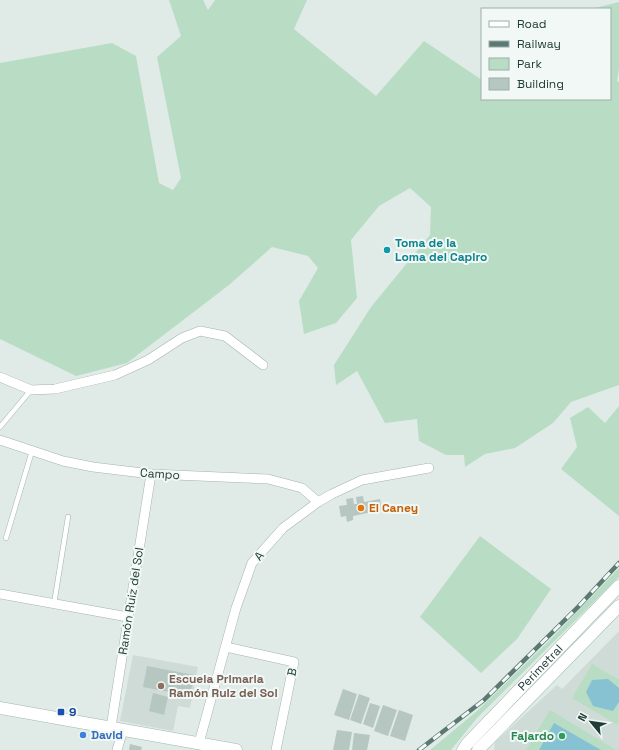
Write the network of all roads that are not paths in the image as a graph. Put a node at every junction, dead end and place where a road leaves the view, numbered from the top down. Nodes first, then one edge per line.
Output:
1 (263, 365) dead end
2 (0, 377) edge
3 (31, 390) junction
4 (0, 427) edge
5 (0, 440) edge
6 (32, 451) junction
7 (429, 468) dead end
8 (150, 474) junction
9 (318, 502) junction
10 (68, 517) dead end
11 (6, 538) dead end
12 (619, 586) edge
13 (0, 594) edge
14 (54, 604) junction
15 (619, 606) edge
16 (128, 617) junction
17 (226, 647) junction
18 (0, 708) edge
19 (117, 728) junction
20 (199, 743) junction
21 (117, 750) edge
22 (236, 750) edge
23 (276, 750) edge
24 (463, 750) edge
25 (478, 750) edge

1 - 3 street
2 - 3 street
3 - 4 lane
5 - 6 street, Campo
6 - 8 street, Campo
6 - 11 lane
7 - 9 street, A
8 - 9 street, Campo
8 - 16 street, Ramón Ruiz del Sol
9 - 17 street, A
10 - 14 lane
12 - 24 main road, Perimetral
13 - 14 street
14 - 16 street
15 - 25 main road, Perimetral
16 - 19 street, Ramón Ruiz del Sol
17 - 20 street, A
17 - 23 street, B
18 - 19 main road
19 - 20 main road
19 - 21 street, Ramón Ruiz del Sol
20 - 22 main road

